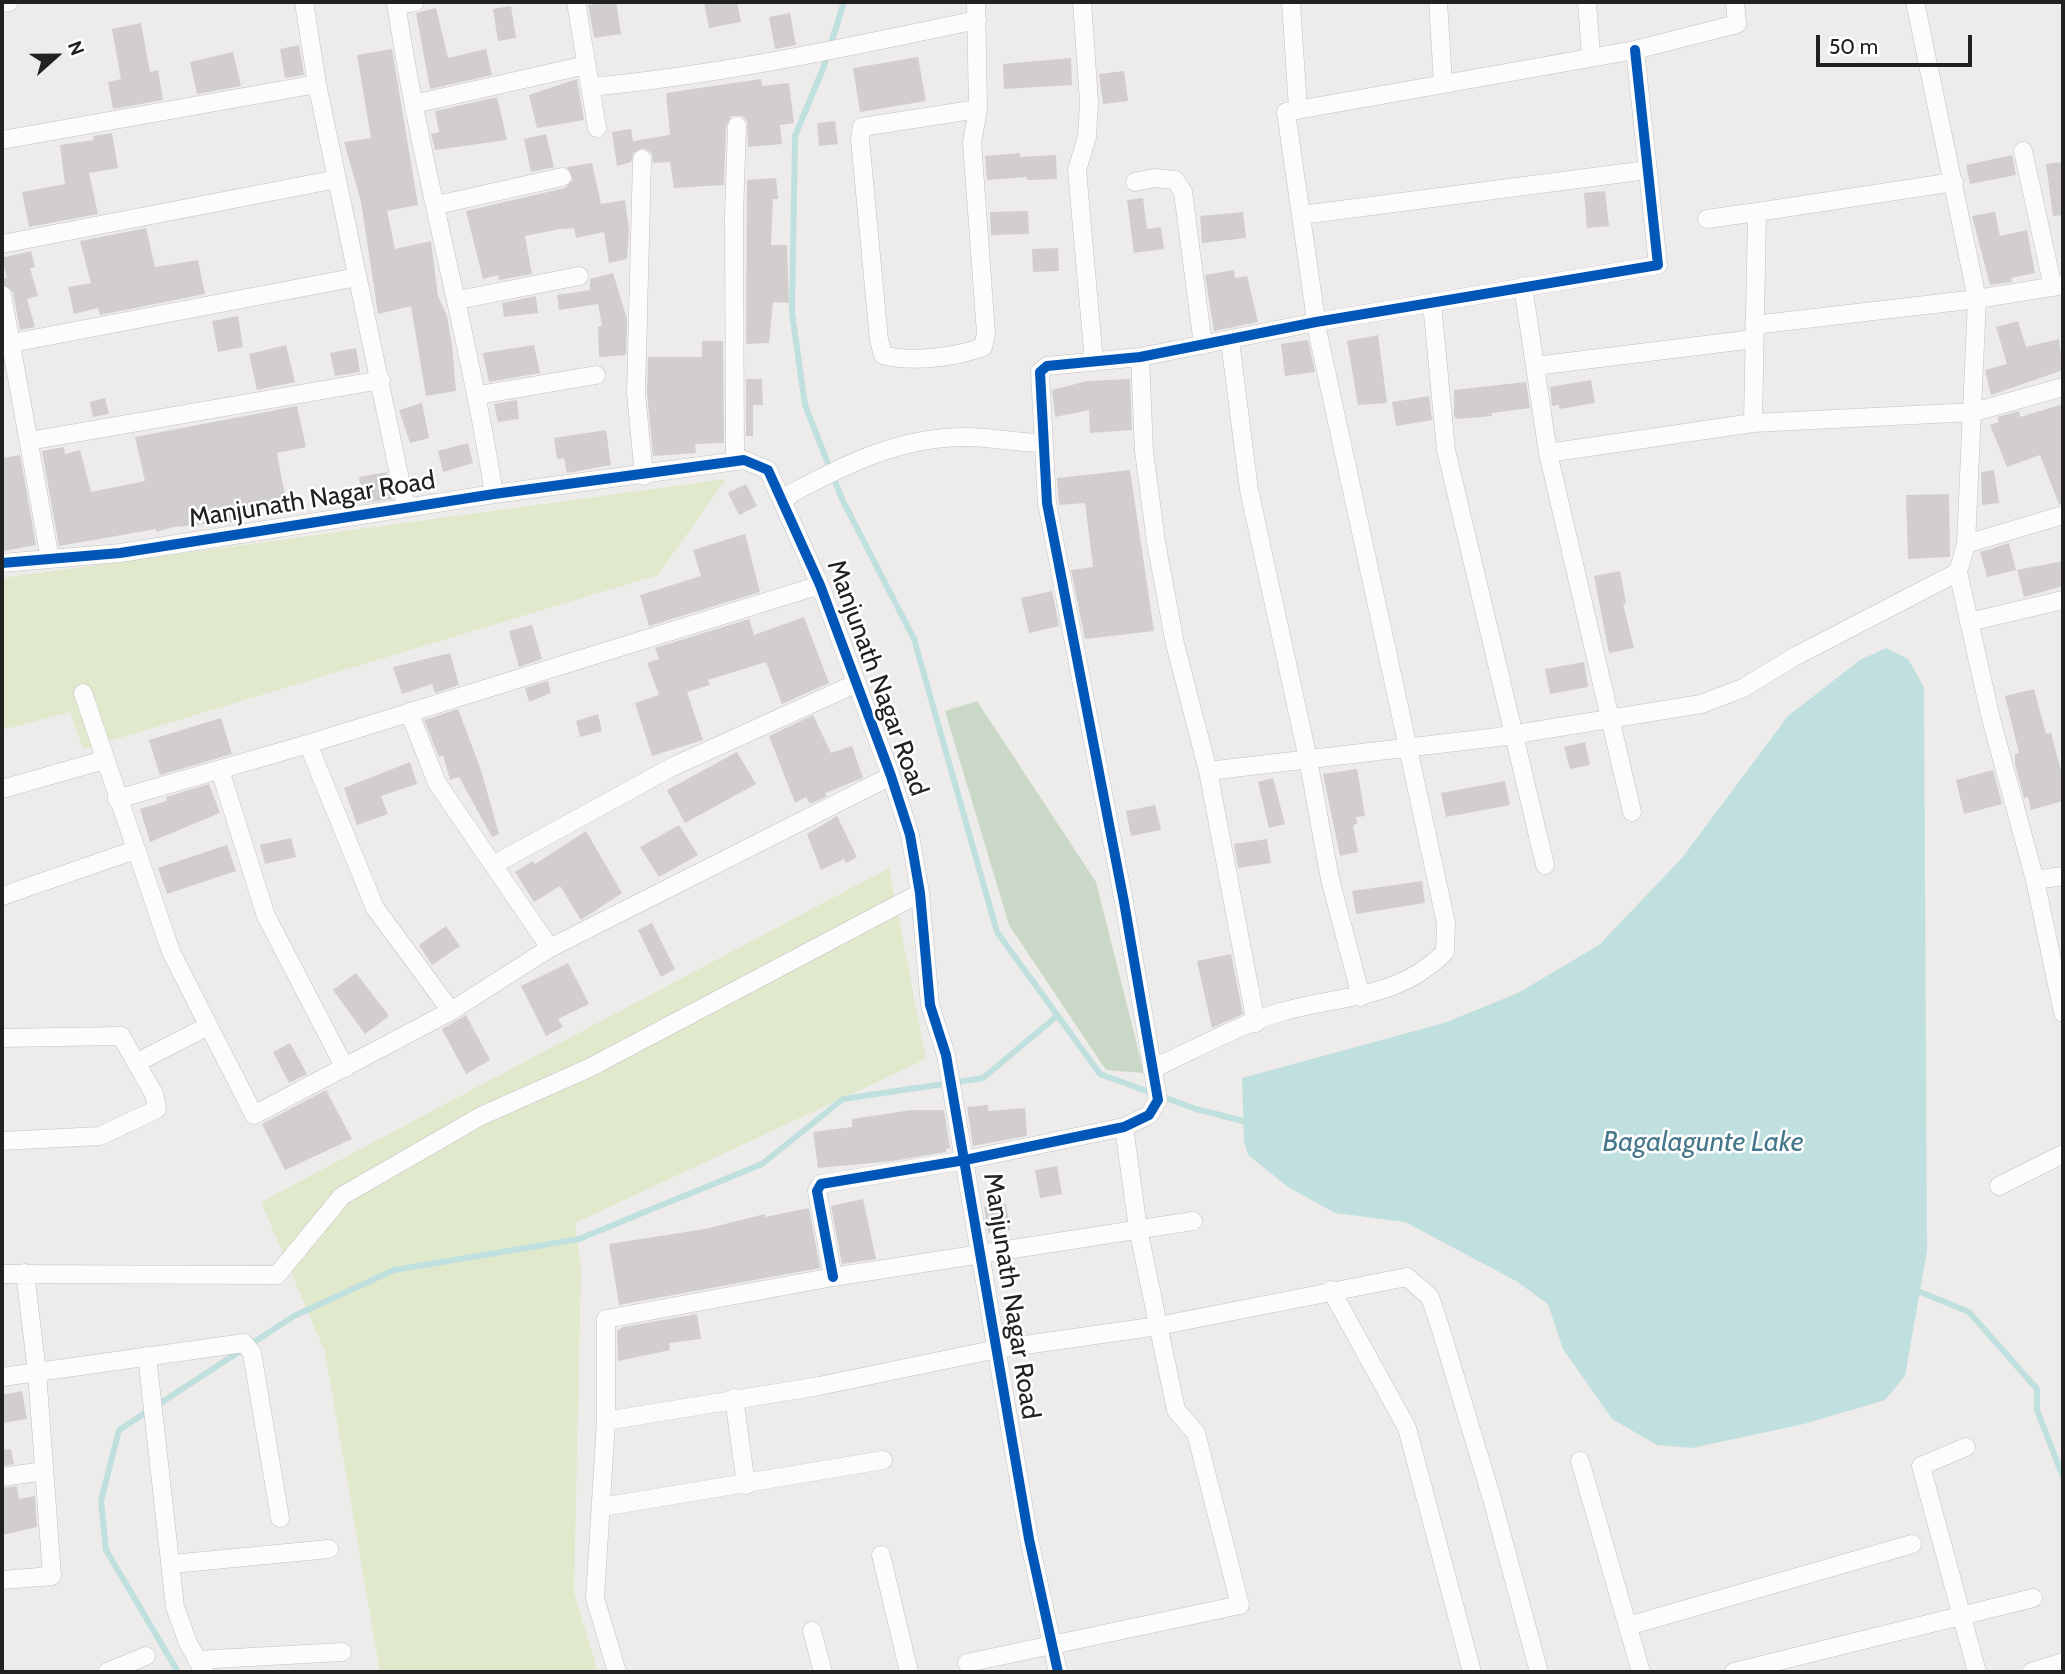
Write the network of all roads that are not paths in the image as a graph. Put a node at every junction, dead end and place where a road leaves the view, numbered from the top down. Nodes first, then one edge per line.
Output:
1 (9, 2) edge
2 (304, 2) edge
3 (415, 2) edge
4 (576, 2) edge
5 (1082, 2) edge
6 (1291, 2) edge
7 (1438, 2) edge
8 (1587, 2) edge
9 (1735, 2) edge
10 (1914, 2) edge
11 (2, 3) edge
12 (396, 4) edge
13 (976, 11) edge
14 (1635, 50) junction
15 (1591, 56) junction
16 (586, 65) junction
17 (1443, 83) junction
18 (317, 84) junction
19 (590, 87) junction
20 (414, 104) junction
21 (978, 109) junction
22 (1298, 109) junction
23 (737, 126) dead end
24 (597, 128) dead end
25 (2, 140) edge
26 (2023, 151) dead end
27 (642, 159) dead end
28 (1647, 170) junction
29 (562, 177) dead end
30 (337, 179) junction
31 (1135, 182) dead end
32 (1954, 182) junction
33 (437, 205) junction
34 (1757, 212) junction
35 (1302, 215) junction
36 (1707, 219) dead end
37 (2, 244) edge
38 (579, 276) dead end
39 (357, 277) junction
40 (1523, 286) junction
41 (2058, 286) edge
42 (2, 295) edge
43 (1977, 299) junction
44 (458, 300) junction
45 (1432, 303) junction
46 (1316, 322) junction
47 (1754, 332) junction
48 (1230, 341) junction
49 (12, 344) junction
50 (1203, 345) junction
51 (1140, 357) junction
52 (1094, 362) junction
53 (1535, 366) junction
54 (596, 375) dead end
55 (381, 380) junction
56 (2063, 387) edge
57 (479, 395) junction
58 (1974, 412) junction
59 (1753, 423) junction
60 (29, 441) junction
61 (1042, 443) junction
62 (1548, 453) junction
63 (735, 461) junction
64 (644, 476) junction
65 (494, 494) junction
66 (788, 497) junction
67 (406, 508) junction
68 (2063, 515) edge
69 (1966, 544) junction
70 (50, 559) junction
71 (2, 563) edge
72 (1958, 572) junction
73 (820, 585) junction
74 (2063, 600) edge
75 (1969, 622) junction
76 (857, 683) junction
77 (83, 693) dead end
78 (409, 712) junction
79 (1609, 721) junction
80 (1511, 736) junction
81 (308, 744) junction
82 (1407, 748) junction
83 (104, 760) junction
84 (1308, 760) junction
85 (220, 770) junction
86 (1208, 771) junction
87 (891, 776) junction
88 (2, 789) edge
89 (117, 799) junction
90 (1632, 812) dead end
91 (135, 850) junction
92 (495, 864) junction
93 (1545, 865) dead end
94 (2063, 876) edge
95 (2035, 880) junction
96 (920, 893) junction
97 (2, 896) edge
98 (550, 947) junction
99 (1361, 997) junction
100 (451, 1011) junction
101 (2063, 1013) edge
102 (1256, 1023) junction
103 (208, 1026) junction
104 (2, 1038) edge
105 (136, 1063) junction
106 (345, 1068) junction
107 (1152, 1069) junction
108 (1124, 1127) junction
109 (2, 1141) edge
110 (2063, 1154) edge
111 (965, 1160) junction
112 (1999, 1186) dead end
113 (1193, 1221) dead end
114 (1138, 1229) junction
115 (981, 1253) junction
116 (25, 1273) junction
117 (2, 1274) edge
118 (833, 1277) junction
119 (1331, 1290) junction
120 (1158, 1326) junction
121 (997, 1349) junction
122 (147, 1356) junction
123 (37, 1372) junction
124 (2, 1377) edge
125 (734, 1398) junction
126 (606, 1420) junction
127 (1966, 1447) dead end
128 (883, 1460) dead end
129 (1580, 1461) dead end
130 (44, 1471) junction
131 (2, 1477) edge
132 (746, 1485) junction
133 (602, 1507) junction
134 (280, 1518) dead end
135 (1912, 1544) dead end
136 (329, 1549) dead end
137 (881, 1555) dead end
138 (172, 1564) junction
139 (2, 1580) edge
140 (2033, 1598) dead end
141 (1960, 1614) junction
142 (1628, 1626) junction
143 (812, 1631) dead end
144 (1052, 1645) junction
145 (342, 1652) dead end
146 (146, 1656) dead end
147 (2063, 1662) edge
148 (967, 1663) dead end
149 (1799, 1664) edge
150 (200, 1666) edge
151 (107, 1672) edge
152 (617, 1672) edge
153 (823, 1672) edge
154 (909, 1672) edge
155 (1058, 1672) edge
156 (1472, 1672) edge
157 (1539, 1672) edge
158 (1641, 1672) edge
159 (1734, 1672) edge
160 (1977, 1672) edge
161 (2031, 1672) edge

1 - 11 street
2 - 18 street
3 - 12 street
4 - 16 street
5 - 52 street
6 - 22 street
7 - 17 street
8 - 15 street
9 - 14 street
10 - 32 street
12 - 20 street
13 - 19 street
13 - 21 street
14 - 15 street
14 - 28 street
15 - 17 street
16 - 19 street
16 - 20 street
17 - 22 street
18 - 25 street
18 - 30 street
19 - 24 street
20 - 33 street
21 - 21 street
22 - 35 street
23 - 63 street
26 - 41 street
27 - 64 street
28 - 35 street
28 - 40 street
29 - 33 street
30 - 37 street
30 - 39 street
31 - 50 street
32 - 34 street
32 - 43 street
33 - 44 street
34 - 36 street
34 - 47 street
35 - 46 street
38 - 44 street
39 - 49 street
39 - 55 street
40 - 45 street
40 - 53 street
41 - 43 street
42 - 49 street
43 - 47 street
43 - 58 street
44 - 57 street
45 - 46 street
45 - 80 street
46 - 48 street
46 - 82 street
47 - 53 street
47 - 59 street
48 - 50 street
48 - 84 street
49 - 60 street
50 - 51 street
51 - 52 street
51 - 86 street
52 - 61 street
53 - 62 street
54 - 57 street
55 - 60 street
55 - 67 street
56 - 58 street
57 - 65 street
58 - 59 street
58 - 69 street
59 - 62 street
60 - 70 street
61 - 66 street
61 - 107 street
62 - 79 street
63 - 64 street, Manjunath Nagar Road
63 - 66 street, Manjunath Nagar Road
64 - 65 street, Manjunath Nagar Road
65 - 67 street, Manjunath Nagar Road
66 - 73 street, Manjunath Nagar Road
67 - 70 street, Manjunath Nagar Road
68 - 69 street
69 - 72 street
70 - 71 street, Manjunath Nagar Road
72 - 75 street
72 - 79 street
73 - 76 street, Manjunath Nagar Road
73 - 78 street
74 - 75 street
75 - 95 street
76 - 87 street, Manjunath Nagar Road
76 - 92 street
77 - 83 street
78 - 81 street
78 - 92 street
79 - 80 street
79 - 90 street
80 - 82 street
80 - 93 street
81 - 85 street
81 - 100 street
82 - 84 street
82 - 99 street
83 - 88 street
83 - 89 street
84 - 86 street
84 - 99 street
85 - 89 street
85 - 106 street
86 - 102 street
87 - 96 street, Manjunath Nagar Road
87 - 98 street
89 - 91 street
91 - 97 street
91 - 103 street
92 - 98 street
94 - 95 street
95 - 101 street
96 - 111 street, Manjunath Nagar Road
96 - 116 street
98 - 100 street
99 - 102 street
100 - 106 street
102 - 107 street
103 - 105 street
103 - 106 street
104 - 105 street
105 - 109 street
107 - 108 street
108 - 111 street
108 - 114 street
110 - 112 street
111 - 115 street, Manjunath Nagar Road
111 - 118 street
113 - 114 street
114 - 115 street
114 - 120 street
115 - 118 street
115 - 121 street, Manjunath Nagar Road
116 - 117 street
116 - 123 street
118 - 126 street
119 - 120 street
119 - 156 street
119 - 157 street
120 - 121 street
120 - 144 street
121 - 125 street
121 - 144 street, Manjunath Nagar Road
122 - 123 street
122 - 134 street
122 - 138 street
123 - 124 street
123 - 130 street
125 - 126 street
125 - 132 street
126 - 133 street
127 - 141 street
128 - 132 street
129 - 142 street
130 - 131 street
130 - 139 street
132 - 133 street
133 - 152 street
135 - 142 street
136 - 138 street
137 - 154 street
138 - 150 street
140 - 141 street
141 - 149 street
141 - 160 street
142 - 158 street
143 - 153 street
144 - 148 street
144 - 155 street, Manjunath Nagar Road
145 - 150 street
146 - 151 street
147 - 161 street
149 - 159 street

